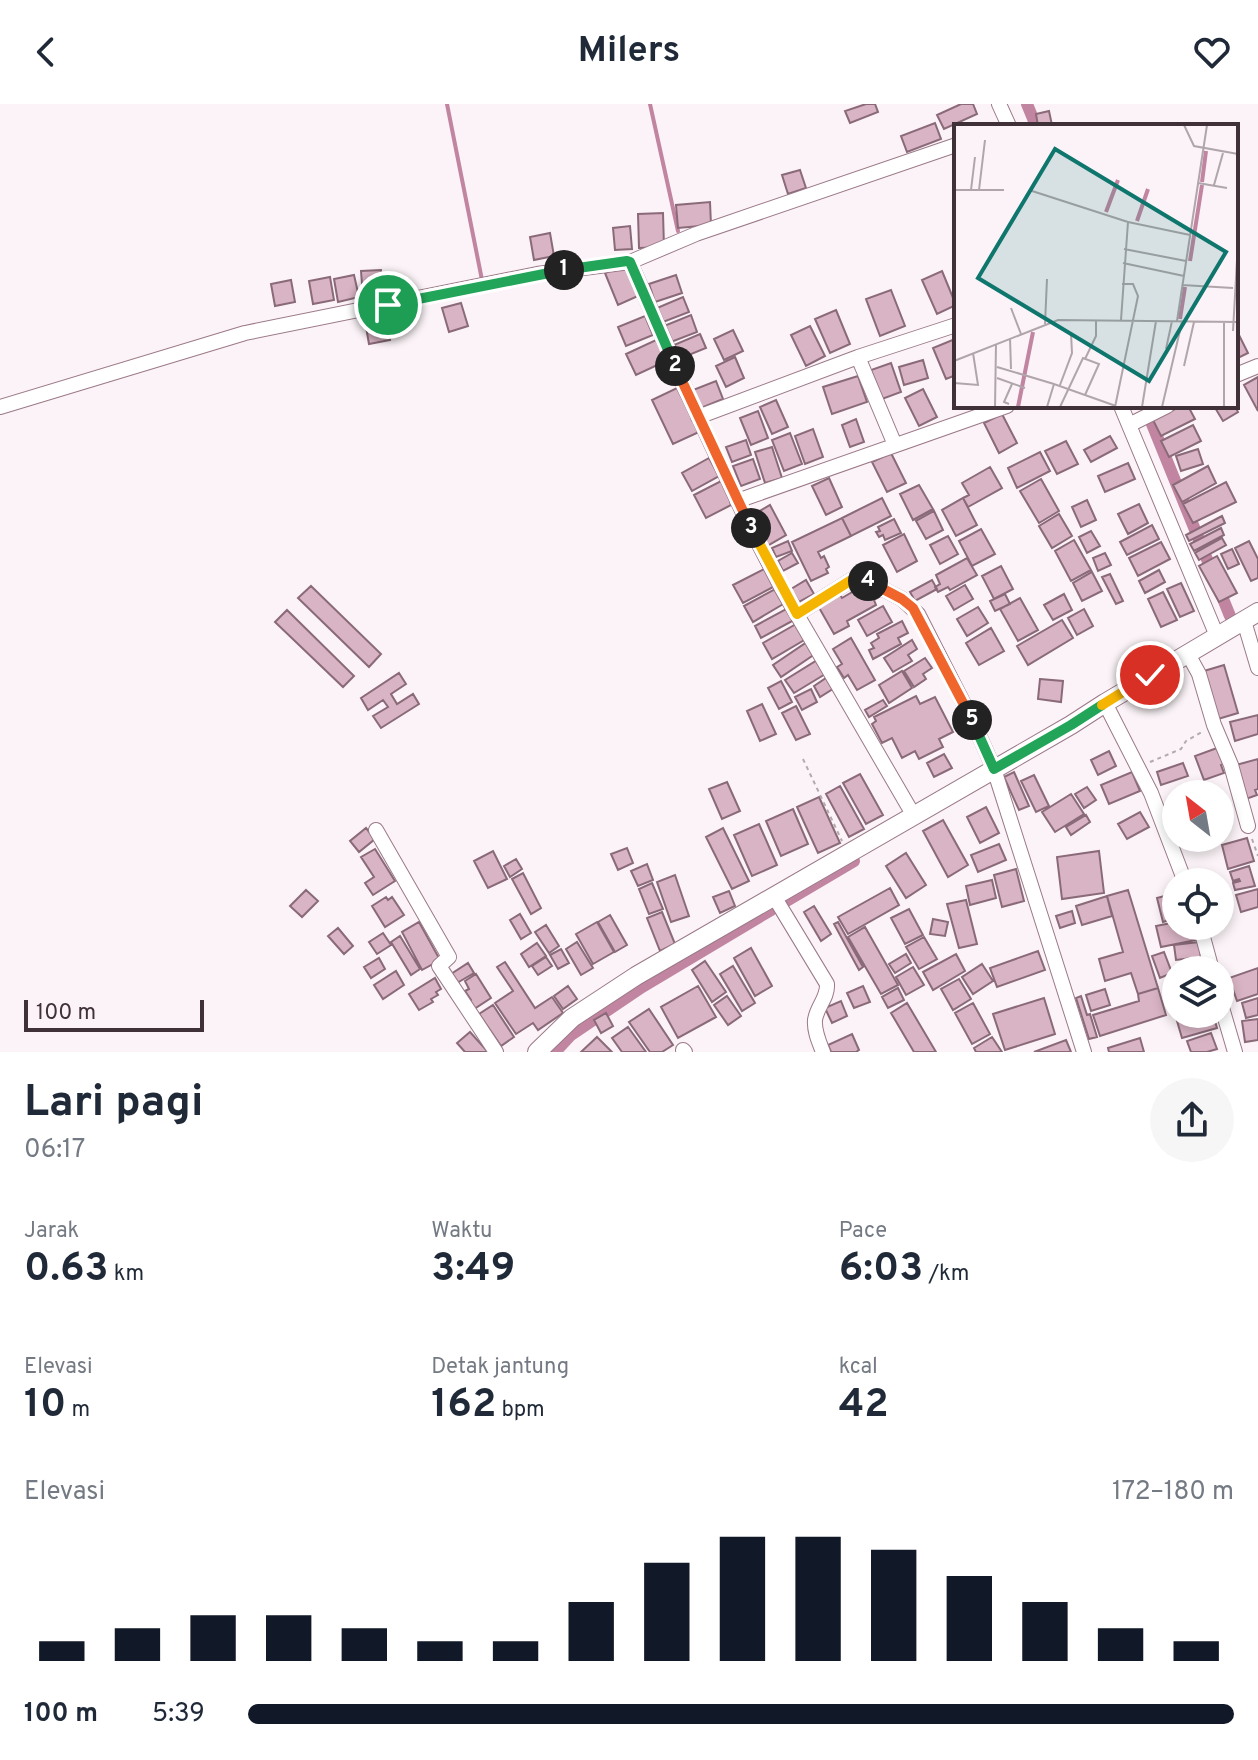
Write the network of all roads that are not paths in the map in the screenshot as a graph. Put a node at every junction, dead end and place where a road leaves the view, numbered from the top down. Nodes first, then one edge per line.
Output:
1 (999, 104) edge
2 (1008, 124) edge
3 (954, 146) edge
4 (630, 262) junction
5 (954, 326) edge
6 (858, 357) junction
7 (1258, 366) edge
8 (1238, 374) edge
9 (0, 407) edge
10 (1001, 408) edge
11 (1122, 408) edge
12 (1163, 408) edge
13 (698, 417) junction
14 (1129, 425) junction
15 (895, 445) junction
16 (737, 501) junction
17 (797, 614) junction
18 (1251, 616) edge
19 (1217, 636) junction
20 (1188, 654) junction
21 (1258, 668) edge
22 (1105, 703) junction
23 (994, 769) junction
24 (914, 816) junction
25 (1248, 826) road end
26 (376, 830) dead end
27 (1180, 868) edge
28 (775, 898) junction
29 (1228, 1028) edge
30 (496, 1052) edge
31 (537, 1052) edge
32 (823, 1052) edge
33 (1084, 1052) edge
34 (1235, 1052) edge

1 - 2 street
3 - 4 street
4 - 9 street
4 - 13 street
5 - 6 street
6 - 13 street
6 - 15 street
7 - 8 street
10 - 15 street
11 - 14 street
12 - 14 street
13 - 16 street
14 - 19 street
15 - 16 street
16 - 17 street
17 - 23 street
17 - 24 street
18 - 19 main road
18 - 21 street
19 - 20 main road
20 - 22 main road
20 - 25 street
22 - 23 main road
22 - 27 street
23 - 24 main road
23 - 33 street
24 - 28 main road
26 - 30 street
28 - 31 main road
28 - 32 street
29 - 34 street

